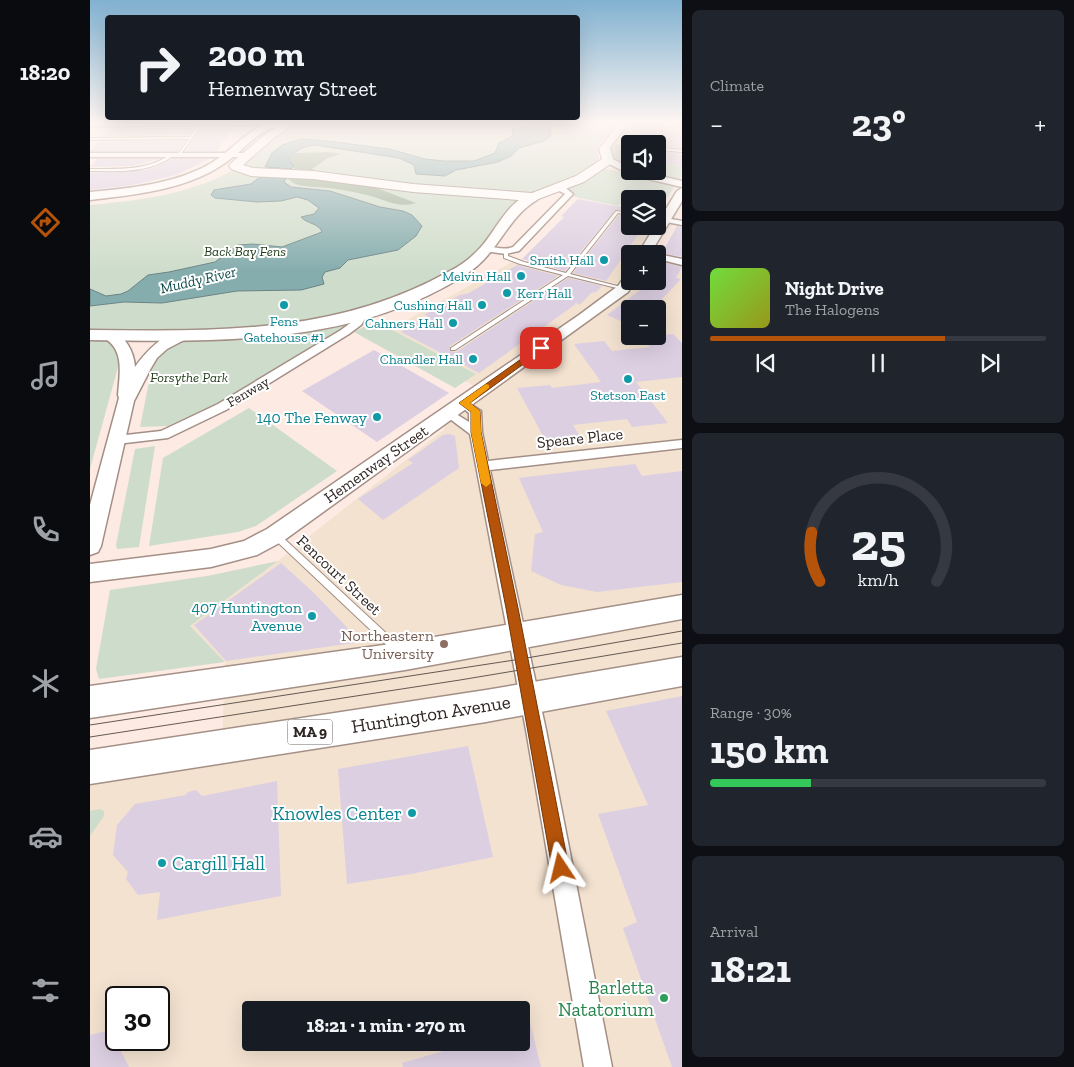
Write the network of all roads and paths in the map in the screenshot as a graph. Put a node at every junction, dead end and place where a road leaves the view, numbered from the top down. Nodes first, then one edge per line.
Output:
1 (202, 172) edge
2 (219, 172) edge
3 (251, 172) edge
4 (590, 172) edge
5 (663, 180) edge
6 (682, 184) edge
7 (559, 187) junction
8 (682, 192) edge
9 (90, 196) edge
10 (533, 197) junction
11 (90, 204) edge
12 (621, 213) edge
13 (666, 214) edge
14 (666, 221) edge
15 (682, 223) edge
16 (487, 249) junction
17 (506, 252) junction
18 (666, 259) edge
19 (682, 262) edge
20 (568, 274) junction
21 (621, 283) edge
22 (621, 288) edge
23 (364, 313) junction
24 (90, 335) edge
25 (110, 335) junction
26 (181, 336) junction
27 (453, 349) dead end
28 (126, 401) junction
29 (456, 408) junction
30 (476, 432) junction
31 (117, 440) junction
32 (682, 444) edge
33 (483, 466) junction
34 (275, 535) junction
35 (90, 546) edge
36 (90, 573) edge
37 (682, 606) edge
38 (517, 636) junction
39 (405, 656) junction
40 (682, 671) edge
41 (529, 699) junction
42 (90, 702) edge
43 (90, 766) edge
44 (598, 1067) edge

1 - 9 main road
2 - 11 main road
3 - 10 highway
4 - 7 highway, Fenway
5 - 6 main road
7 - 10 highway, Fenway
7 - 17 street
8 - 13 main road
10 - 16 main road, Fenway
12 - 20 lane
14 - 15 street
16 - 17 street
16 - 23 main road, Fenway
17 - 20 lane
18 - 19 street
20 - 21 lane
20 - 27 lane
22 - 29 main road, Hemenway Street
23 - 26 main road, Fenway
23 - 31 street, Fenway
24 - 25 main road, Fenway
25 - 26 main road, Fenway
25 - 28 main road
26 - 28 main road
28 - 31 main road
29 - 30 street
29 - 30 street
29 - 34 main road, Hemenway Street
30 - 33 street
31 - 35 main road
32 - 33 street, Speare Place
33 - 38 street
34 - 36 main road, Hemenway Street
34 - 39 lane, Fencourt Street
37 - 38 main road
38 - 39 main road
38 - 41 street
39 - 42 main road
40 - 41 main road, Huntington Avenue / MA 9
41 - 43 main road, Huntington Avenue / MA 9
41 - 44 street

